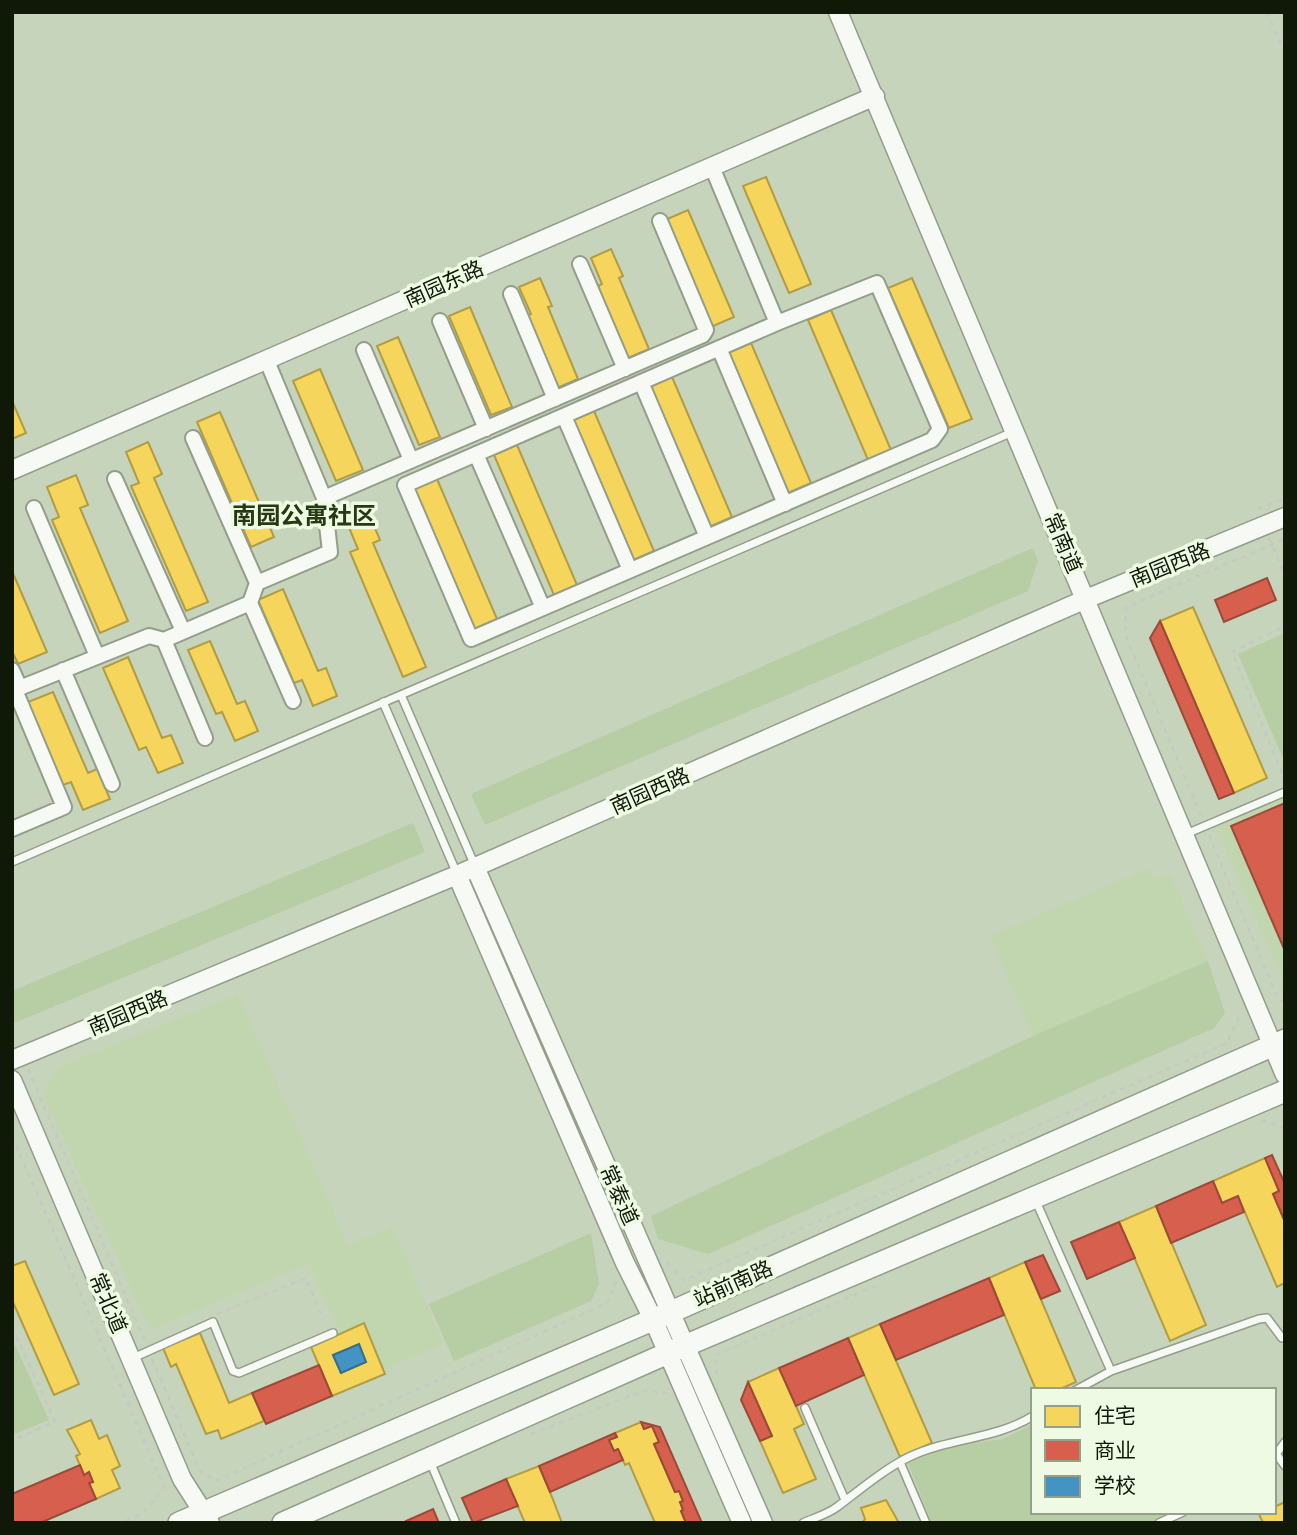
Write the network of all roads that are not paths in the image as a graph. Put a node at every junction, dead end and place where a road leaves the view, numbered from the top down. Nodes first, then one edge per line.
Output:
1 (838, 12) edge
2 (875, 96) junction
3 (712, 167) junction
4 (660, 222) dead end
5 (580, 264) dead end
6 (511, 294) dead end
7 (440, 321) dead end
8 (777, 323) junction
9 (719, 348) junction
10 (364, 350) dead end
11 (267, 361) junction
12 (625, 369) junction
13 (641, 382) junction
14 (555, 399) junction
15 (564, 416) junction
16 (486, 429) junction
17 (1015, 430) junction
18 (194, 438) dead end
19 (476, 454) junction
20 (411, 460) junction
21 (12, 470) edge
22 (115, 479) dead end
23 (324, 498) junction
24 (785, 504) junction
25 (34, 508) dead end
26 (1285, 517) edge
27 (707, 537) junction
28 (630, 570) junction
29 (257, 583) junction
30 (1086, 599) junction
31 (250, 603) junction
32 (543, 608) junction
33 (183, 631) junction
34 (164, 640) junction
35 (97, 656) junction
36 (12, 670) edge
37 (63, 670) junction
38 (16, 690) edge
39 (401, 695) junction
40 (292, 701) dead end
41 (383, 702) junction
42 (205, 738) dead end
43 (112, 784) dead end
44 (1285, 792) edge
45 (12, 829) edge
46 (1183, 835) junction
47 (12, 862) edge
48 (475, 867) junction
49 (457, 875) junction
50 (1279, 1043) edge
51 (18, 1058) edge
52 (1285, 1075) edge
53 (12, 1080) edge
54 (1285, 1091) edge
55 (1035, 1198) junction
56 (662, 1315) junction
57 (333, 1333) dead end
58 (1284, 1340) edge
59 (677, 1349) junction
60 (142, 1350) junction
61 (1111, 1370) junction
62 (1080, 1388) edge
63 (805, 1408) dead end
64 (1031, 1417) edge
65 (429, 1459) junction
66 (900, 1462) junction
67 (845, 1500) junction
68 (1179, 1514) edge
69 (206, 1518) edge
70 (179, 1523) edge
71 (283, 1523) edge
72 (456, 1523) edge
73 (742, 1523) edge
74 (763, 1523) edge
75 (803, 1523) edge
76 (926, 1523) edge
77 (1159, 1523) edge

1 - 2 street, 常南道
2 - 3 street, 南园东路
2 - 17 street, 常南道
3 - 8 street
3 - 11 street, 南园东路
4 - 12 street
5 - 12 street
6 - 14 street
7 - 16 street
8 - 9 street
8 - 24 street
9 - 13 street
9 - 24 street
10 - 20 street
11 - 21 street, 南园东路
11 - 23 street
12 - 14 street
13 - 15 street
13 - 27 street
14 - 16 street
15 - 19 street
15 - 28 street
16 - 20 street
17 - 30 street, 常南道
17 - 39 lane
18 - 29 street
19 - 32 street
19 - 32 street
20 - 23 street
22 - 33 street
23 - 29 street
24 - 27 street
25 - 35 street
26 - 30 street, 南园西路
27 - 28 street
28 - 32 street
29 - 31 street
30 - 46 street, 常南道
30 - 48 street, 南园西路
31 - 33 street
31 - 40 street
33 - 34 street
34 - 35 street
34 - 42 street
35 - 37 street
36 - 38 street
37 - 38 street
37 - 43 street
38 - 45 street
39 - 41 lane
39 - 48 lane
41 - 47 lane
41 - 49 lane
44 - 46 lane
46 - 50 street, 常南道
48 - 49 street, 南园西路
48 - 56 street, 常泰道
49 - 51 street, 南园西路
49 - 56 street, 常泰道
50 - 52 street, 常南道
50 - 56 main road, 站前南路
53 - 60 street, 常北道
54 - 55 main road, 站前南路
55 - 59 main road, 站前南路
55 - 61 lane
56 - 59 street, 常泰道
56 - 69 main road, 站前南路
57 - 60 lane
58 - 61 lane
59 - 65 main road, 站前南路
59 - 73 street, 常泰道
59 - 74 street, 常泰道
60 - 69 street, 常北道
61 - 62 lane
63 - 67 lane
64 - 66 lane
65 - 71 main road, 站前南路
65 - 72 lane
66 - 67 lane
66 - 76 lane
67 - 75 lane
68 - 77 lane
69 - 70 main road, 站前南路

